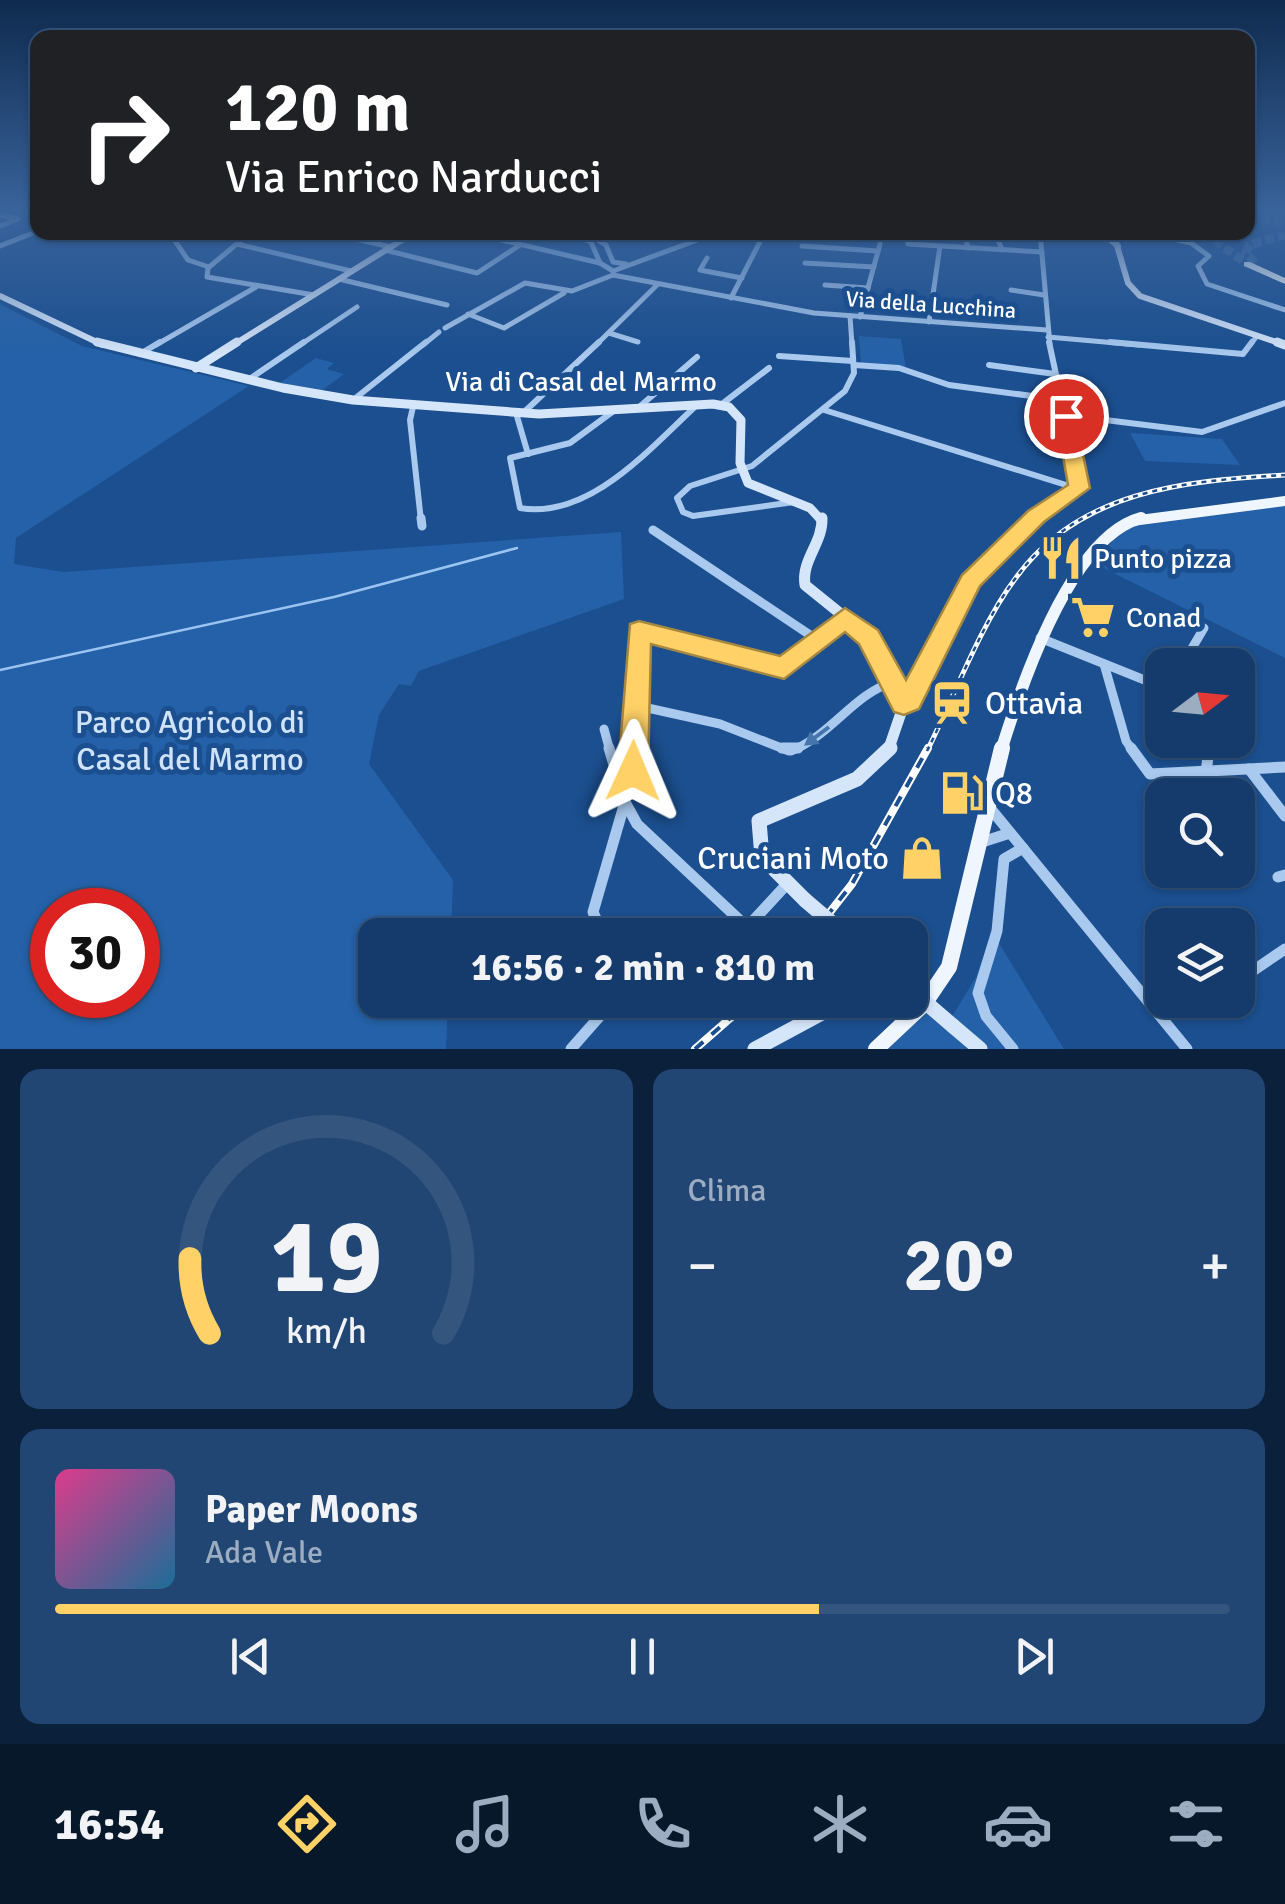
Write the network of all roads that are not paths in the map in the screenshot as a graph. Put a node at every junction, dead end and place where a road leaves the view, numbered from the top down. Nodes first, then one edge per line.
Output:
1 (187, 258) edge
2 (219, 258) edge
3 (296, 258) edge
4 (372, 258) edge
5 (423, 258) edge
6 (500, 258) edge
7 (575, 258) edge
8 (598, 258) edge
9 (611, 258) edge
10 (649, 258) edge
11 (708, 258) dead end
12 (752, 258) edge
13 (876, 258) edge
14 (938, 258) edge
15 (1042, 258) edge
16 (1121, 258) edge
17 (1207, 258) edge
18 (635, 263) junction
19 (805, 263) dead end
20 (600, 264) junction
21 (1251, 264) tunnel mouth
22 (209, 266) junction
23 (874, 267) junction
24 (352, 271) junction
25 (613, 273) junction
26 (742, 278) junction
27 (339, 279) junction
28 (1285, 280) edge
29 (658, 284) junction
30 (825, 285) dead end
31 (256, 287) junction
32 (868, 288) junction
33 (1011, 290) dead end
34 (564, 292) junction
35 (314, 295) junction
36 (1044, 295) junction
37 (0, 296) edge
38 (731, 298) junction
39 (447, 305) dead end
40 (357, 308) dead end
41 (1285, 310) edge
42 (468, 314) junction
43 (850, 316) junction
44 (860, 317) junction
45 (929, 322) junction
46 (609, 333) junction
47 (1048, 334) junction
48 (1257, 336) junction
49 (638, 342) dead end
50 (1285, 345) edge
51 (140, 354) junction
52 (779, 356) dead end
53 (698, 357) dead end
54 (854, 363) junction
55 (989, 365) dead end
56 (196, 368) junction
57 (769, 368) dead end
58 (1056, 374) junction
59 (248, 380) junction
60 (354, 400) junction
61 (1062, 400) junction
62 (1285, 403) edge
63 (698, 404) junction
64 (722, 404) junction
65 (413, 407) junction
66 (638, 408) junction
67 (615, 410) junction
68 (824, 410) junction
69 (520, 413) junction
70 (1066, 416) junction
71 (528, 454) junction
72 (740, 469) junction
73 (1079, 489) junction
74 (794, 502) junction
75 (1285, 502) edge
76 (422, 526) dead end
77 (653, 530) dead end
78 (845, 618) junction
79 (1204, 628) dead end
80 (1040, 638) junction
81 (819, 642) junction
82 (1192, 648) edge
83 (1104, 664) junction
84 (1145, 680) edge
85 (895, 682) junction
86 (904, 704) junction
87 (634, 706) junction
88 (604, 729) dead end
89 (1208, 758) edge
90 (1285, 766) edge
91 (1249, 769) junction
92 (1206, 772) junction
93 (625, 802) junction
94 (987, 804) junction
95 (1285, 816) edge
96 (1010, 833) junction
97 (978, 843) junction
98 (1023, 848) junction
99 (786, 884) junction
100 (593, 918) edge
101 (730, 918) edge
102 (755, 918) edge
103 (827, 918) edge
104 (1285, 949) edge
105 (1255, 972) edge
106 (1145, 996) edge
107 (928, 1004) edge
108 (598, 1018) edge
109 (812, 1018) edge
110 (1163, 1018) edge
111 (879, 1047) edge
112 (571, 1049) edge
113 (754, 1049) edge
114 (980, 1049) edge
115 (1013, 1049) edge
116 (1187, 1049) edge

1 - 22 street
2 - 22 street
3 - 24 street
4 - 24 main road
5 - 6 street
7 - 20 street, Via della Lucchina
8 - 20 street
9 - 18 street
10 - 18 street
11 - 26 street
12 - 26 street
13 - 23 street
14 - 45 street
15 - 36 street
16 - 48 main road
17 - 41 street
18 - 25 street
19 - 23 street
20 - 25 street, Via della Lucchina
21 - 28 highway
22 - 31 street
23 - 32 street
24 - 27 main road
25 - 29 street, Via della Lucchina
25 - 34 street
26 - 38 street
27 - 35 main road
27 - 39 street
29 - 38 street, Via della Lucchina
29 - 46 street
30 - 32 street
31 - 35 street
31 - 51 street
32 - 44 street
33 - 36 street
34 - 42 street
34 - 42 street
35 - 56 main road
36 - 47 street
37 - 51 main road, Via di Casal del Marmo
38 - 43 street, Via della Lucchina
40 - 59 street
42 - 60 street
43 - 44 street, Via della Lucchina
43 - 54 street
44 - 45 street, Via della Lucchina
45 - 47 street, Via della Lucchina
46 - 49 street
46 - 69 street
47 - 48 street, Via della Lucchina
47 - 58 street
48 - 50 main road
51 - 56 main road, Via di Casal del Marmo
52 - 54 street
53 - 66 street
54 - 61 street
54 - 68 street
55 - 58 street
56 - 59 main road, Via di Casal del Marmo
57 - 64 street
58 - 61 street
59 - 60 main road, Via di Casal del Marmo
60 - 65 main road, Via di Casal del Marmo
61 - 70 street
62 - 70 street
63 - 64 main road, Via di Casal del Marmo
63 - 66 main road, Via di Casal del Marmo
63 - 71 street
64 - 72 main road, Via di Casal del Marmo
65 - 69 main road, Via di Casal del Marmo
65 - 76 street
66 - 67 main road, Via di Casal del Marmo
67 - 69 main road, Via di Casal del Marmo
67 - 71 street
68 - 72 street
68 - 73 street
69 - 71 street
70 - 73 street
72 - 74 main road
72 - 74 street
73 - 86 street
74 - 78 main road
75 - 80 main road
77 - 81 street
78 - 81 street
78 - 85 main road
79 - 82 street
80 - 83 street
80 - 94 main road
81 - 87 street
83 - 84 street
83 - 92 street
85 - 86 main road
85 -> 87 street
86 - 99 main road
87 - 93 street
88 - 93 street
89 - 92 street
90 - 91 street
91 - 92 street
91 - 95 street
93 - 100 street
93 - 101 street
94 - 96 street
94 - 97 main road
96 - 97 street
96 - 98 street
97 - 111 main road
98 - 106 street
98 - 115 street
99 - 102 street
99 - 103 main road, bridge
104 - 105 street
107 - 114 main road, bridge
108 - 112 street
109 - 113 main road
110 - 116 street

